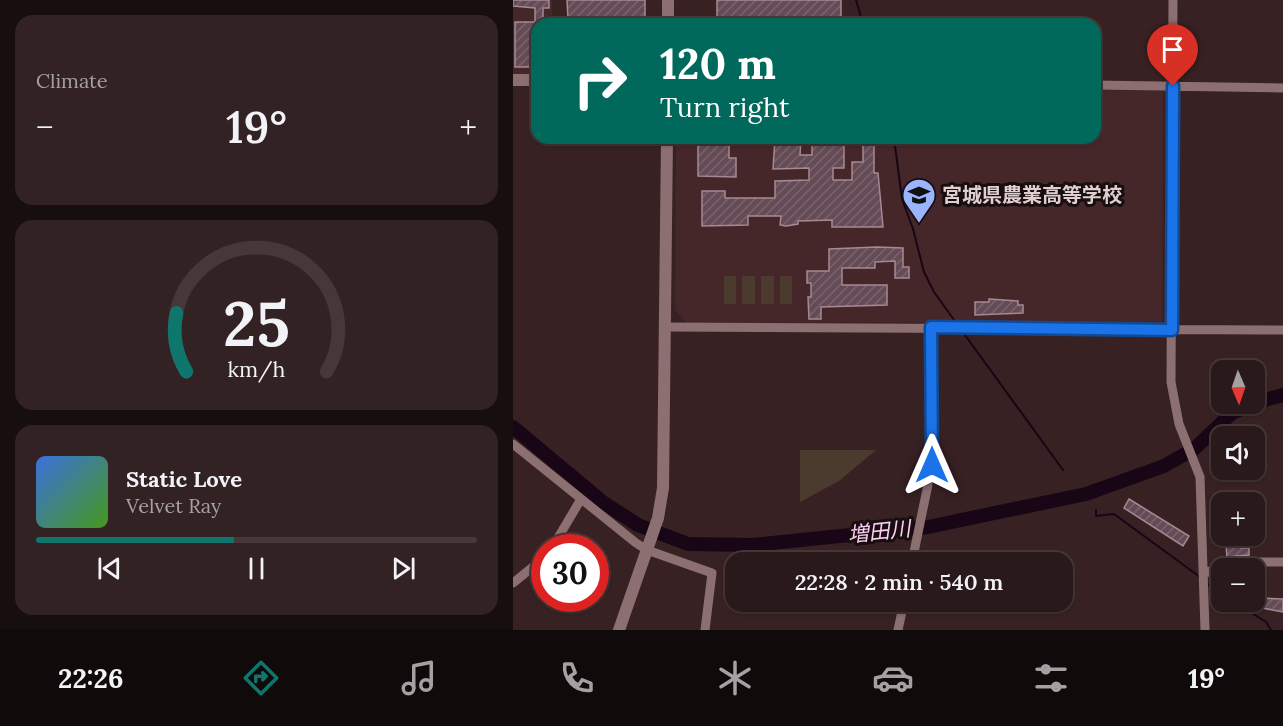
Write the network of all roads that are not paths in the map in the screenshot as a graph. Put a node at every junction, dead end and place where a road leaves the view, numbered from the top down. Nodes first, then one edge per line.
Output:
1 (667, 0) edge
2 (1173, 0) edge
3 (667, 18) edge
4 (513, 80) edge
5 (531, 80) edge
6 (1101, 85) edge
7 (1173, 86) junction
8 (1283, 87) edge
9 (667, 144) edge
10 (666, 327) junction
11 (931, 327) junction
12 (1172, 330) junction
13 (1283, 330) edge
14 (513, 444) edge
15 (581, 500) junction
16 (560, 534) edge
17 (649, 545) junction
18 (914, 552) edge
19 (1283, 562) edge
20 (531, 568) edge
21 (1203, 578) junction
22 (513, 583) edge
23 (902, 612) edge
24 (619, 630) edge
25 (705, 630) edge
26 (898, 630) edge
27 (1205, 630) edge

1 - 3 street
2 - 7 street
4 - 5 street
6 - 7 street
7 - 8 street
7 - 12 street
9 - 10 street
10 - 11 street
10 - 17 street
11 - 12 street
11 - 18 street
12 - 13 street
12 - 21 street
14 - 15 street
15 - 16 street
15 - 17 street
17 - 24 street
17 - 25 street
19 - 21 street
20 - 22 street
21 - 27 street
23 - 26 street

